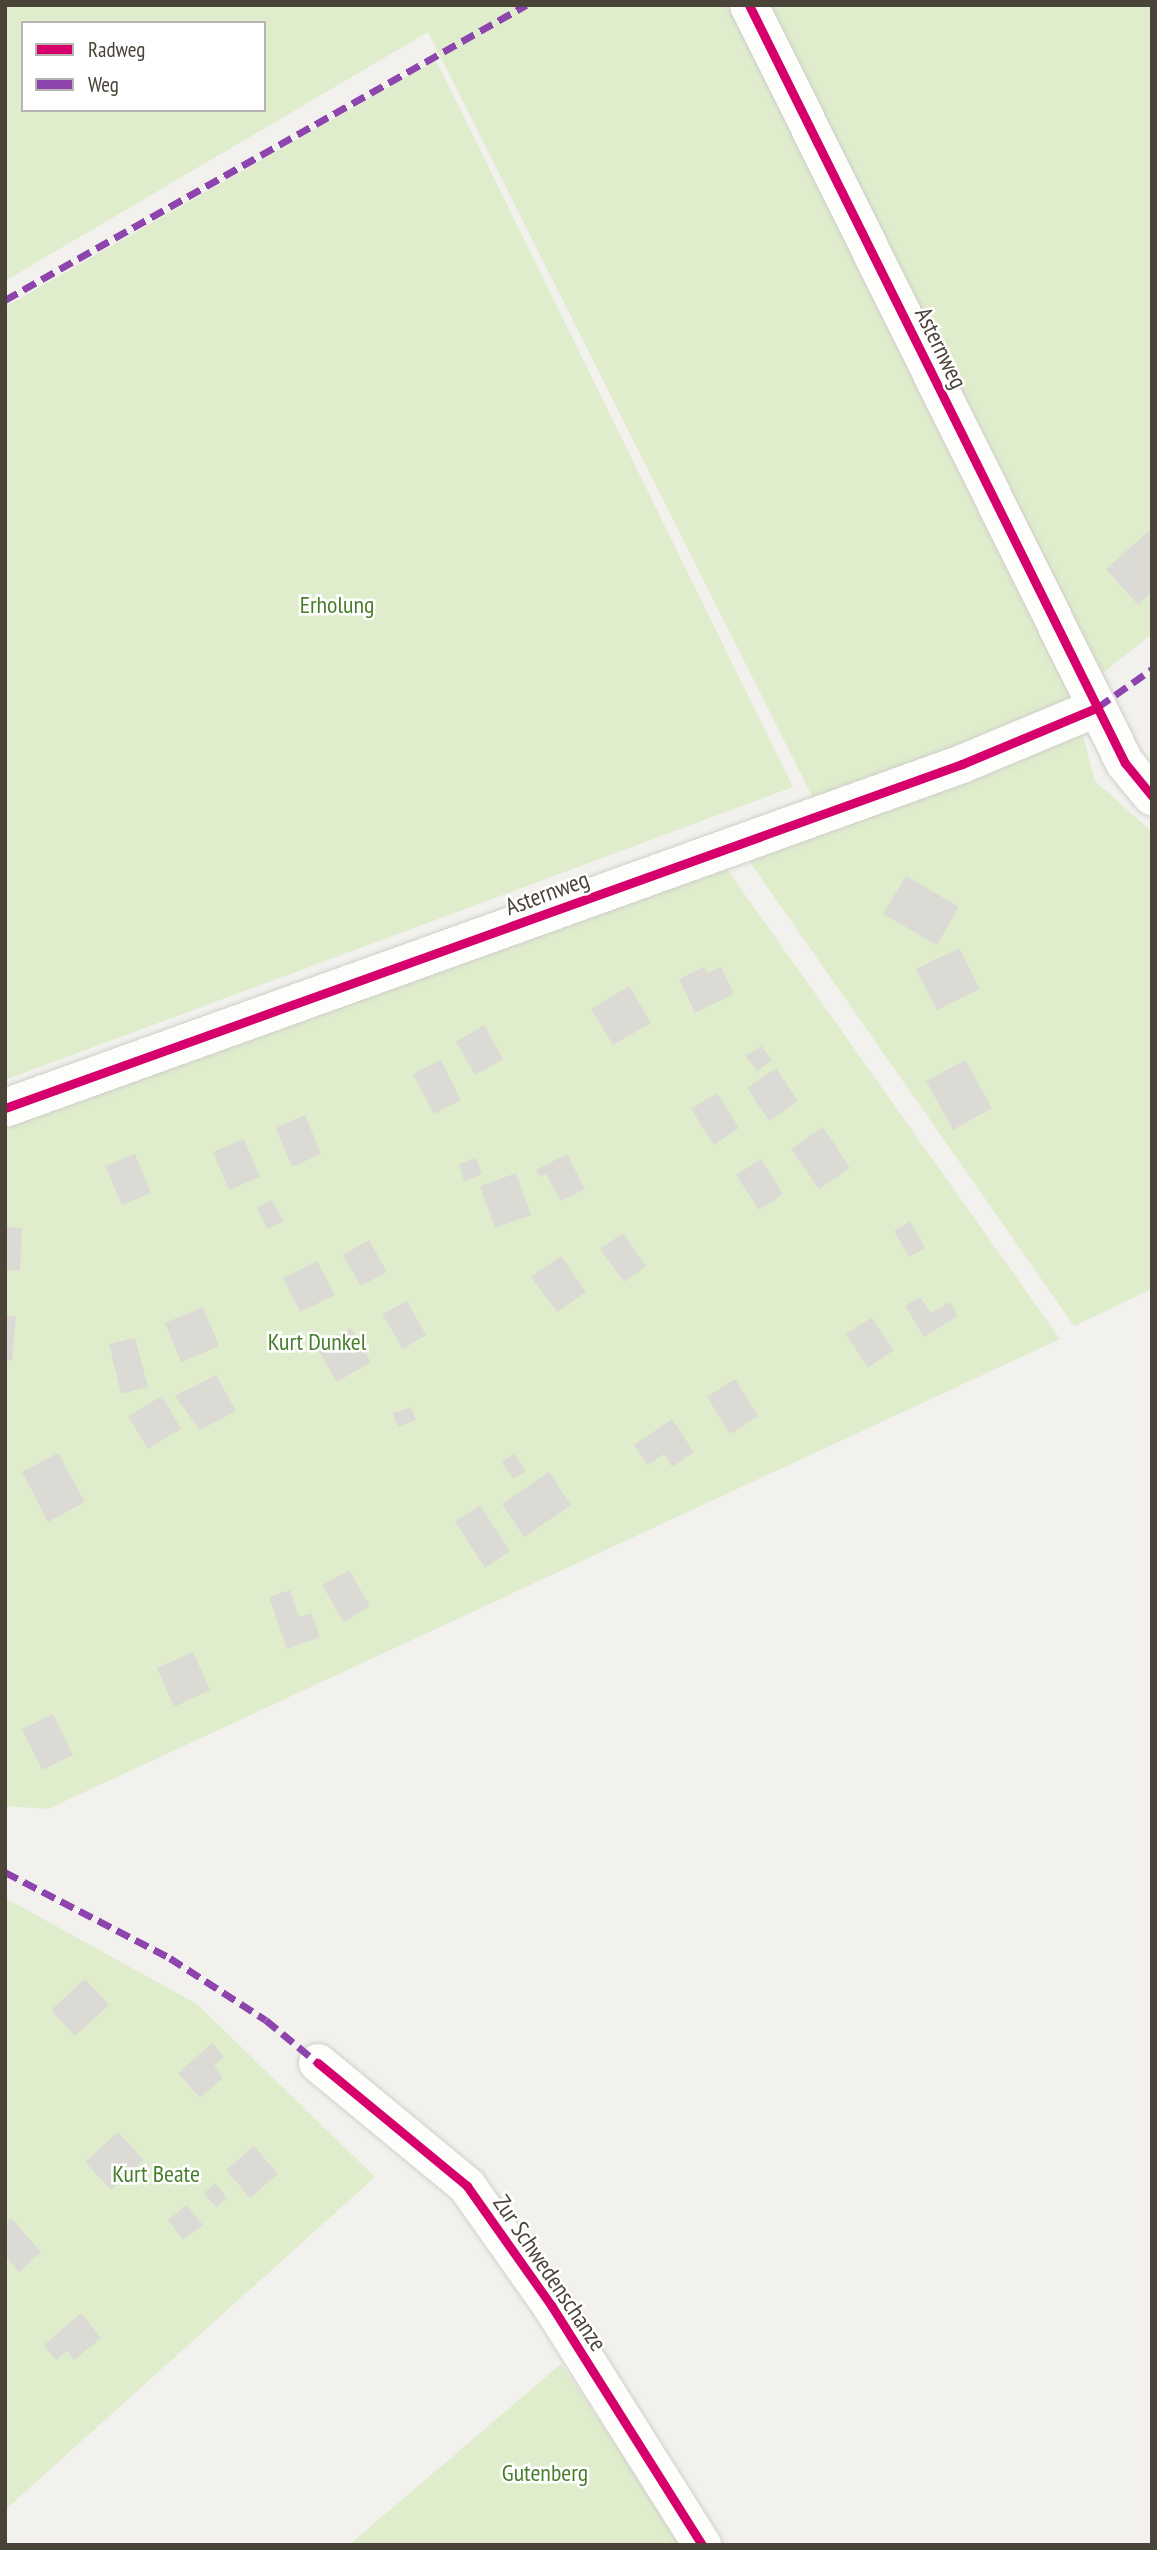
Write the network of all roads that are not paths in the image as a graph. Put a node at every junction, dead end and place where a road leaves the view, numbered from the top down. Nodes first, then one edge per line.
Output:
1 (749, 5) edge
2 (1098, 707) junction
3 (1152, 796) edge
4 (5, 1108) edge
5 (318, 2063) dead end
6 (702, 2545) edge

1 - 2 street, Asternweg
2 - 3 street, Asternweg
2 - 4 street, Asternweg
5 - 6 street, Zur Schwedenschanze

